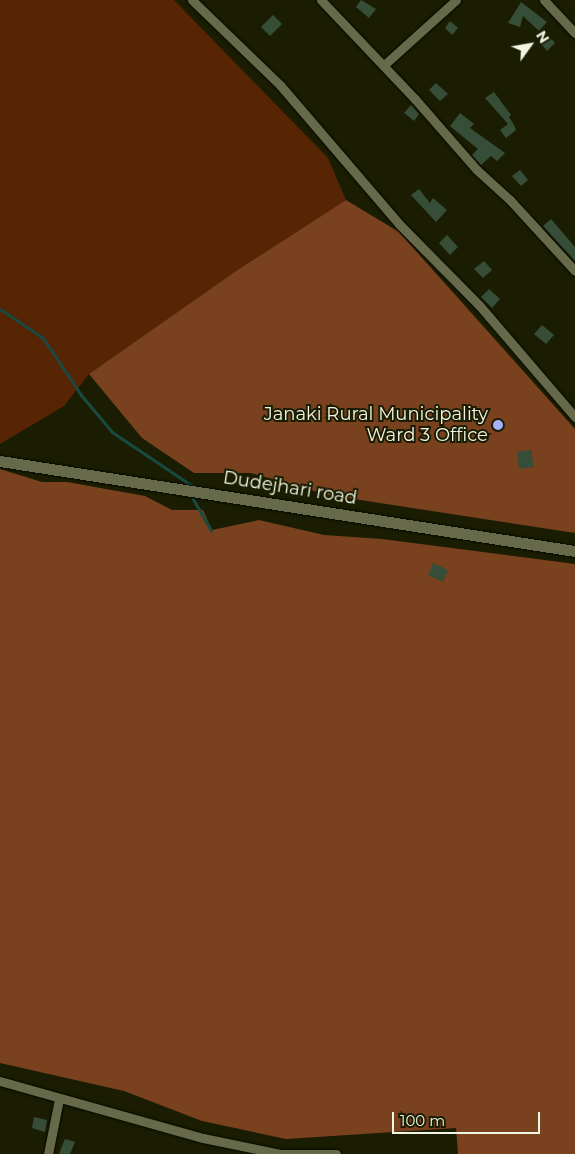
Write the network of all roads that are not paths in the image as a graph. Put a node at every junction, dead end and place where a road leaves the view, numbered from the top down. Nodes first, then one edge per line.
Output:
1 (192, 0) edge
2 (320, 0) edge
3 (456, 0) edge
4 (544, 0) edge
5 (575, 33) edge
6 (384, 65) junction
7 (575, 271) edge
8 (575, 417) edge
9 (0, 461) edge
10 (575, 551) edge
11 (0, 1081) edge
12 (59, 1099) junction
13 (48, 1154) edge
14 (336, 1154) edge

1 - 8 street
2 - 6 street
3 - 6 street
4 - 5 street
6 - 7 street
9 - 10 street, Dudejhari road
11 - 12 street
12 - 13 street
12 - 14 street

